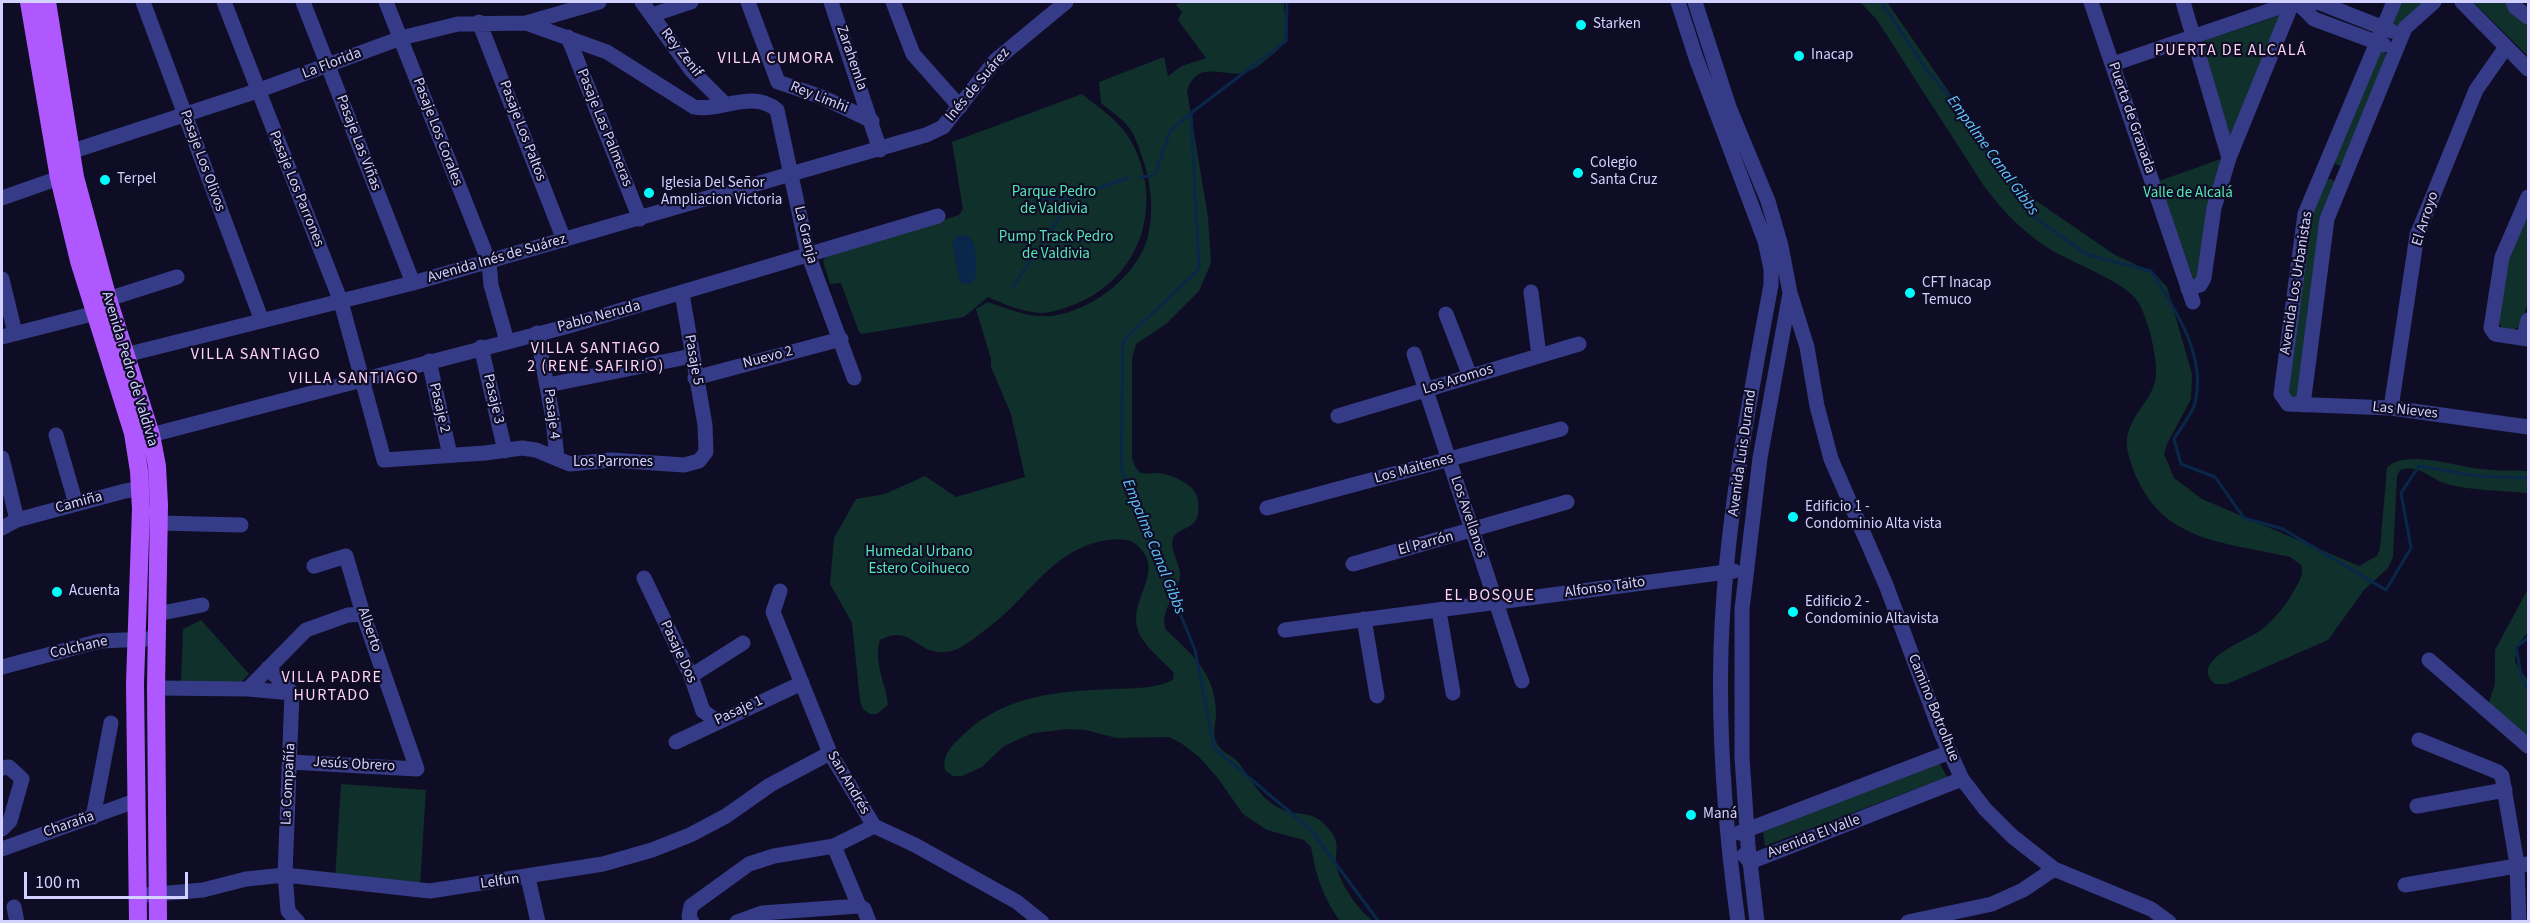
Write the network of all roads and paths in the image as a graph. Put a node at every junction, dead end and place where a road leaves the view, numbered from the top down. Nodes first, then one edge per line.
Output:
1 (30, 2) edge
2 (47, 2) edge
3 (143, 2) edge
4 (224, 2) edge
5 (303, 2) edge
6 (386, 2) edge
7 (599, 2) edge
8 (642, 2) edge
9 (691, 2) edge
10 (748, 2) edge
11 (831, 2) edge
12 (893, 2) edge
13 (1066, 2) edge
14 (1678, 2) edge
15 (1695, 2) edge
16 (2091, 2) edge
17 (2182, 2) edge
18 (2394, 2) edge
19 (2434, 2) edge
20 (2462, 2) edge
21 (2513, 2) edge
22 (2296, 6) junction
23 (652, 15) junction
24 (2529, 17) edge
25 (479, 22) junction
26 (526, 23) junction
27 (2383, 28) junction
28 (2193, 36) junction
29 (568, 37) junction
30 (400, 38) junction
31 (2376, 42) junction
32 (2398, 43) junction
33 (2506, 47) junction
34 (1696, 58) junction
35 (2113, 64) junction
36 (328, 66) junction
37 (1716, 69) junction
38 (2529, 69) edge
39 (257, 91) junction
40 (724, 103) junction
41 (960, 107) junction
42 (185, 114) junction
43 (872, 121) junction
44 (880, 150) junction
45 (70, 152) junction
46 (2229, 158) junction
47 (2324, 168) junction
48 (791, 175) junction
49 (2344, 176) junction
50 (67, 177) junction
51 (2529, 197) edge
52 (2, 198) edge
53 (938, 216) dead end
54 (640, 219) junction
55 (564, 240) junction
56 (808, 254) junction
57 (489, 262) junction
58 (177, 277) dead end
59 (2, 279) edge
60 (413, 283) junction
61 (1531, 292) dead end
62 (1790, 293) junction
63 (682, 294) junction
64 (341, 302) junction
65 (102, 306) junction
66 (1446, 314) dead end
67 (2529, 320) edge
68 (262, 321) junction
69 (537, 333) junction
70 (8, 335) edge
71 (841, 339) junction
72 (2526, 339) edge
73 (507, 341) junction
74 (1579, 344) dead end
75 (481, 347) junction
76 (1414, 354) dead end
77 (692, 356) junction
78 (1539, 356) junction
79 (119, 357) junction
80 (429, 361) junction
81 (1470, 376) junction
82 (364, 378) junction
83 (695, 378) junction
84 (854, 378) dead end
85 (548, 385) junction
86 (1426, 390) junction
87 (2283, 400) joint
88 (2303, 405) junction
89 (2391, 408) junction
90 (1338, 416) dead end
91 (705, 425) joint
92 (2529, 427) edge
93 (1561, 429) dead end
94 (56, 435) dead end
95 (151, 435) junction
96 (505, 451) junction
97 (450, 455) junction
98 (2, 458) edge
99 (557, 459) junction
100 (1449, 459) junction
101 (159, 485) junction
102 (139, 489) junction
103 (1567, 502) dead end
104 (76, 504) junction
105 (1267, 508) dead end
106 (17, 520) junction
107 (158, 523) junction
108 (241, 525) dead end
109 (2, 528) edge
110 (1473, 531) junction
111 (1353, 564) dead end
112 (314, 566) dead end
113 (1726, 571) junction
114 (1746, 572) junction
115 (644, 578) dead end
116 (780, 591) dead end
117 (1497, 603) junction
118 (202, 604) dead end
119 (1438, 611) junction
120 (157, 614) junction
121 (363, 614) junction
122 (1364, 620) junction
123 (1285, 630) dead end
124 (138, 639) junction
125 (158, 639) junction
126 (743, 644) dead end
127 (2429, 660) dead end
128 (2, 667) edge
129 (268, 668) junction
130 (691, 676) junction
131 (1522, 681) dead end
132 (802, 683) junction
133 (156, 688) junction
134 (248, 689) junction
135 (292, 693) junction
136 (1453, 693) dead end
137 (1377, 696) dead end
138 (717, 721) junction
139 (111, 723) dead end
140 (2419, 740) dead end
141 (676, 742) dead end
142 (2529, 746) edge
143 (1950, 752) junction
144 (830, 753) junction
145 (290, 762) junction
146 (2, 768) edge
147 (417, 769) joint
148 (1962, 779) junction
149 (2505, 790) junction
150 (2417, 806) dead end
151 (136, 809) junction
152 (93, 817) junction
153 (874, 826) junction
154 (2, 830) edge
155 (1747, 830) junction
156 (1728, 837) junction
157 (834, 846) junction
158 (4, 848) edge
159 (1750, 862) junction
160 (2523, 864) edge
161 (2054, 869) junction
162 (285, 875) junction
163 (528, 878) junction
164 (2405, 885) dead end
165 (151, 895) junction
166 (859, 906) junction
167 (805, 915) edge
168 (292, 918) edge
169 (138, 921) edge
170 (146, 921) edge
171 (158, 921) edge
172 (538, 921) edge
173 (692, 921) edge
174 (737, 921) edge
175 (869, 921) edge
176 (1042, 921) edge
177 (1738, 921) edge
178 (1757, 921) edge
179 (1908, 921) edge
180 (2169, 921) edge
181 (2519, 921) edge

1 - 50 main road, Avenida Pedro de Valdivia
2 - 45 main road, Avenida Pedro de Valdivia
3 - 42 street, Pasaje Los Olivos
4 - 39 street, Pasaje Los Parrones
5 - 36 street, Pasaje Las Viñas
6 - 30 street, Pasaje Los Corales
7 - 26 street, La Florida
8 - 23 street, Rey Zenif
9 - 23 street
10 - 43 street, Rey Limhi
11 - 43 street, Zarahemla
12 - 41 street
13 - 41 street, Inés de Suárez
14 - 34 street, Avenida Luis Durand
15 - 37 street, Avenida Luis Durand
16 - 35 street, Puerta de Granada
17 - 28 street
18 - 27 street, Avenida Los Urbanistas
19 - 32 street, Avenida Los Urbanistas
20 - 33 street
21 - 24 street
22 - 27 street
22 - 28 street
22 - 31 street
22 - 46 street
23 - 40 street, Rey Zenif
25 - 26 street, La Florida
25 - 30 street, La Florida
25 - 55 street, Pasaje Los Paltos
26 - 29 street, La Granja
27 - 31 street, Avenida Los Urbanistas
27 - 32 street
28 - 35 street
28 - 46 street
29 - 40 street, La Granja
29 - 54 street, Pasaje Las Palmeras
30 - 36 street, La Florida
30 - 57 street, Pasaje Los Corales
31 - 32 street
31 - 47 street, Avenida Los Urbanistas
32 - 49 street, Avenida Los Urbanistas
33 - 38 street
33 - 89 street, El Arroyo
34 - 37 street
34 - 113 street, Avenida Luis Durand
35 - 46 street, Puerta de Granada
36 - 39 street, La Florida
36 - 60 street, Pasaje Las Viñas
37 - 62 street, Avenida Luis Durand
39 - 42 street, La Florida
39 - 64 street, Pasaje Los Parrones
40 - 48 street, La Granja
41 - 44 street, Inés de Suárez
42 - 45 street, La Florida
42 - 68 street, Pasaje Los Olivos
43 - 44 street, Zarahemla
44 - 48 street, Avenida Inés de Suárez
45 - 50 main road, Avenida Pedro de Valdivia
47 - 49 street
47 - 87 street, Avenida Los Urbanistas
48 - 54 street, Avenida Inés de Suárez
48 - 56 street, La Granja
49 - 88 street, Avenida Los Urbanistas
50 - 52 street
50 - 65 main road, Avenida Pedro de Valdivia
51 - 72 street
53 - 56 street, Pablo Neruda
54 - 55 street, Avenida Inés de Suárez
55 - 57 street, Avenida Inés de Suárez
56 - 63 street, Pablo Neruda
56 - 71 street, La Granja
57 - 60 street, Avenida Inés de Suárez
57 - 73 street, Pasaje Los Corales
58 - 65 street
59 - 70 street
60 - 64 street, Avenida Inés de Suárez
61 - 78 street
62 - 114 street, Avenida Luis Durand
62 - 143 street, Camino Botrolhue
63 - 69 street, Pablo Neruda
63 - 77 street, Pasaje 5
64 - 68 street, Avenida Inés de Suárez
64 - 82 street, Pasaje Los Parrones
65 - 70 street
65 - 79 main road, Avenida Pedro de Valdivia
66 - 81 street
67 - 72 street
68 - 79 street, Avenida Inés de Suárez
69 - 73 street, Pablo Neruda
69 - 85 street, Pasaje 4
71 - 83 street, Nuevo 2
71 - 84 street, La Granja
73 - 75 street, Pablo Neruda
74 - 78 street, Los Aromos
75 - 80 street, Pablo Neruda
75 - 96 street, Pasaje 3
76 - 86 street, Los Avellanos
77 - 83 street, Pasaje 5
77 - 85 street
78 - 81 street, Los Aromos
79 - 95 main road, Avenida Pedro de Valdivia
79 - 102 main road, Avenida Pedro de Valdivia
80 - 82 street, Pablo Neruda
80 - 97 street, Pasaje 2
81 - 86 street, Los Aromos
82 - 95 street, Pablo Neruda
82 - 97 street, Los Parrones
83 - 91 street, Pasaje 5
85 - 99 street, Pasaje 4
86 - 90 street, Los Aromos
86 - 100 street, Los Avellanos
87 - 88 street, Las Nieves
88 - 89 street, Las Nieves
89 - 92 street, Las Nieves
91 - 99 street, Los Parrones
93 - 100 street, Los Maitenes
94 - 104 street
95 - 101 main road, Avenida Pedro de Valdivia
96 - 97 street, Los Parrones
96 - 99 street, Los Parrones
98 - 106 street
100 - 105 street, Los Maitenes
100 - 110 street, Los Avellanos
101 - 102 street, Camiña
101 - 107 main road, Avenida Pedro de Valdivia
102 - 104 street, Camiña
102 - 124 main road, Avenida Pedro de Valdivia
103 - 110 street, El Parrón
104 - 106 street, Camiña
106 - 109 street, Camiña
107 - 108 street
107 - 120 main road, Avenida Pedro de Valdivia
110 - 111 street, El Parrón
110 - 117 street, Los Avellanos
112 - 121 street, Alberto
113 - 114 street, Alfonso Taito
113 - 117 street, Alfonso Taito
113 - 156 street, Avenida Luis Durand
114 - 155 street, Avenida Luis Durand
115 - 130 street, Pasaje Dos
116 - 132 street, San Andrés
117 - 119 street, Alfonso Taito
117 - 131 street, Los Avellanos
118 - 120 street
119 - 122 street, Alfonso Taito
119 - 136 street
120 - 125 main road, Avenida Pedro de Valdivia
121 - 129 street
121 - 147 street, Alberto
122 - 123 street, Alfonso Taito
122 - 137 street
124 - 125 street, Colchane
124 - 128 street, Colchane
124 - 151 main road, Avenida Pedro de Valdivia
125 - 133 main road, Avenida Pedro de Valdivia
126 - 130 street
127 - 142 street
129 - 134 street
129 - 135 street
130 - 138 street, Pasaje Dos
132 - 138 street, Pasaje 1
132 - 144 street, San Andrés
133 - 134 street
133 - 165 main road, Avenida Pedro de Valdivia
134 - 135 street
135 - 145 street, La Compañía
138 - 141 street, Pasaje 1
139 - 152 street
140 - 149 street
143 - 148 street, Camino Botrolhue
143 - 155 street, Avenida El Valle
144 - 153 street, San Andrés
144 - 163 street, Lelfun
145 - 147 street, Jesús Obrero
145 - 162 street, La Compañía
146 - 154 street
148 - 159 street, Avenida El Valle
148 - 161 street, Camino Botrolhue
149 - 150 street
149 - 160 street
151 - 152 street, Charaña
151 - 165 main road
151 - 169 main road, Avenida Pedro de Valdivia
152 - 158 street, Charaña
153 - 157 street
153 - 176 street, San Andrés
154 - 158 street
155 - 156 street, Avenida El Valle
155 - 159 street, Avenida Luis Durand
156 - 159 street, Avenida El Valle
156 - 177 street, Avenida Luis Durand
157 - 166 street
157 - 173 street
159 - 178 street, Avenida Luis Durand
160 - 164 street
160 - 181 street
161 - 179 street
161 - 180 street, Camino Botrolhue
162 - 163 street, Lelfun
162 - 165 street, Lelfun
162 - 168 street, La Compañía
163 - 172 street
165 - 170 main road
165 - 171 main road, Avenida Pedro de Valdivia
166 - 167 street
166 - 175 street
167 - 174 street

